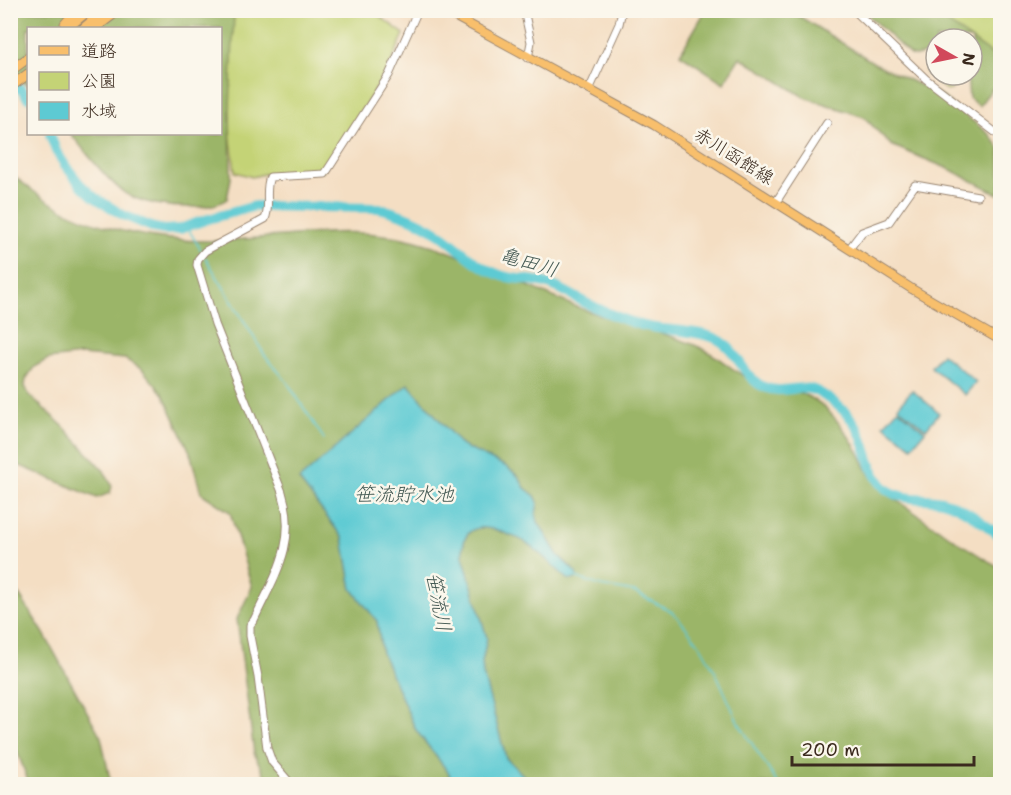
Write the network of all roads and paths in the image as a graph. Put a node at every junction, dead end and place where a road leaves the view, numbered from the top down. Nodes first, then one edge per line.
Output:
1 (77, 10) edge
2 (89, 10) edge
3 (105, 10) edge
4 (119, 10) edge
5 (418, 10) edge
6 (443, 10) edge
7 (524, 10) edge
8 (622, 10) edge
9 (854, 10) edge
10 (62, 27) edge
11 (68, 27) edge
12 (85, 27) edge
13 (96, 27) edge
14 (528, 58) junction
15 (27, 59) edge
16 (10, 71) edge
17 (27, 75) edge
18 (10, 87) edge
19 (589, 90) junction
20 (827, 123) dead end
21 (1000, 136) edge
22 (978, 196) dead end
23 (777, 202) junction
24 (849, 249) junction
25 (1000, 340) edge
26 (291, 784) edge

1 - 10 highway
2 - 11 highway
3 - 12 highway
4 - 13 highway
5 - 26 street
6 - 14 main road, 赤川函館線
7 - 14 street
8 - 19 street
9 - 21 street
14 - 19 main road, 赤川函館線
15 - 16 highway
17 - 18 highway
19 - 23 main road, 赤川函館線
20 - 23 street
22 - 24 street
23 - 24 main road, 赤川函館線
24 - 25 main road, 赤川函館線

